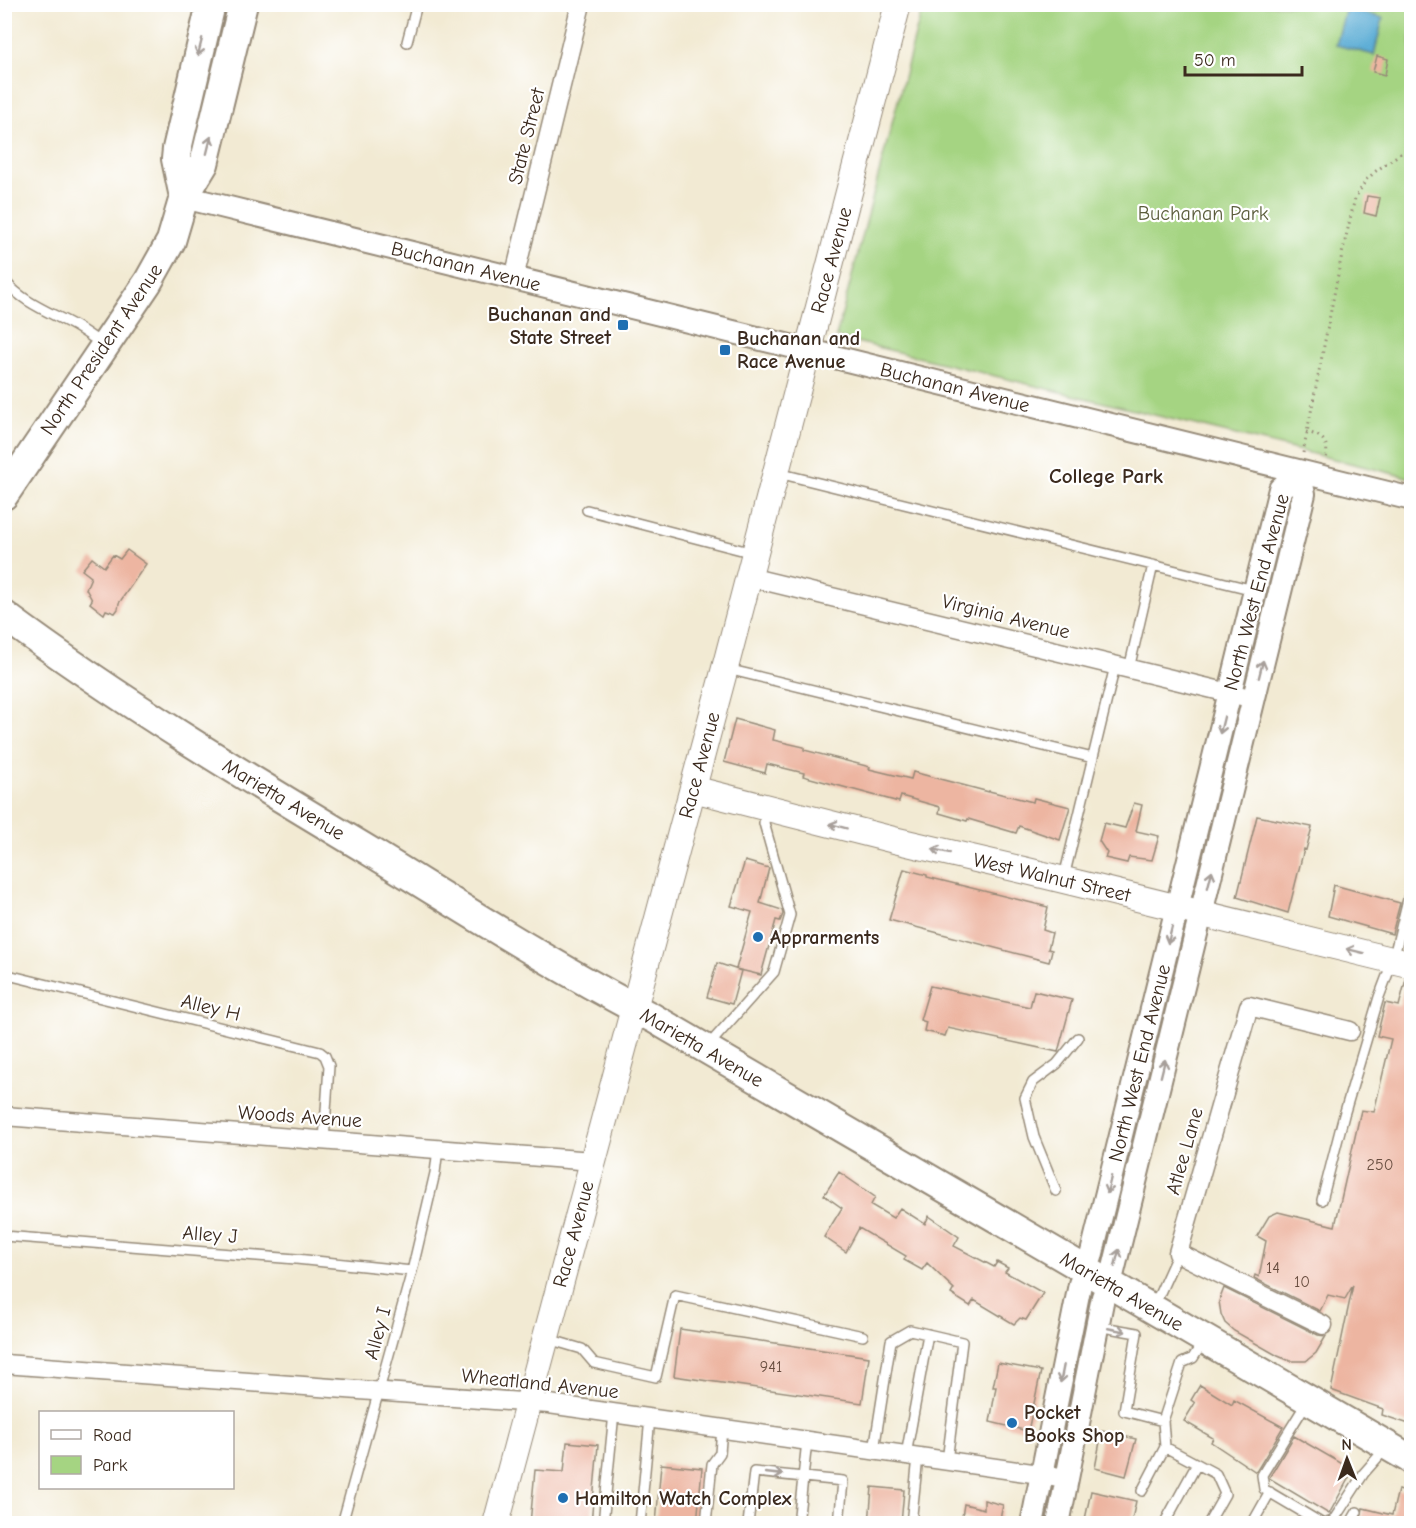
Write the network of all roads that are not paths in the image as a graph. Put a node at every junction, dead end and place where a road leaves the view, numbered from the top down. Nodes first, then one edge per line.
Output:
1 (211, 4) edge
2 (243, 4) edge
3 (417, 4) edge
4 (581, 4) edge
5 (898, 4) edge
6 (407, 42) dead end
7 (184, 197) junction
8 (514, 278) junction
9 (4, 280) edge
10 (105, 345) junction
11 (807, 350) junction
12 (776, 472) junction
13 (1299, 472) junction
14 (4, 495) edge
15 (1412, 499) edge
16 (587, 510) dead end
17 (752, 565) junction
18 (1153, 565) junction
19 (1255, 590) junction
20 (4, 615) edge
21 (1122, 667) junction
22 (725, 668) junction
23 (1230, 693) junction
24 (1254, 699) junction
25 (1093, 758) junction
26 (693, 789) junction
27 (766, 807) junction
28 (1063, 880) junction
29 (1412, 883) edge
30 (1189, 910) junction
31 (1402, 962) edge
32 (4, 974) edge
33 (634, 1009) junction
34 (1350, 1031) dead end
35 (1078, 1038) dead end
36 (705, 1049) junction
37 (4, 1116) edge
38 (324, 1141) junction
39 (438, 1149) junction
40 (593, 1161) junction
41 (1056, 1191) dead end
42 (1322, 1200) dead end
43 (4, 1236) edge
44 (1178, 1253) junction
45 (412, 1271) junction
46 (1097, 1276) junction
47 (1148, 1306) junction
48 (1323, 1325) dead end
49 (1097, 1326) junction
50 (928, 1334) junction
51 (863, 1336) dead end
52 (546, 1338) junction
53 (1205, 1339) junction
54 (4, 1364) edge
55 (380, 1392) junction
56 (1309, 1400) junction
57 (528, 1402) junction
58 (614, 1413) junction
59 (650, 1418) junction
60 (1163, 1421) junction
61 (722, 1428) junction
62 (807, 1441) junction
63 (1166, 1447) junction
64 (874, 1450) junction
65 (1399, 1453) edge
66 (912, 1456) junction
67 (947, 1461) junction
68 (1197, 1464) junction
69 (1042, 1474) junction
70 (803, 1477) junction
71 (1067, 1478) junction
72 (1142, 1491) dead end
73 (1270, 1492) junction
74 (1357, 1512) dead end
75 (1309, 1520) edge
76 (1328, 1523) edge
77 (342, 1524) edge
78 (496, 1524) edge
79 (603, 1524) edge
80 (640, 1524) edge
81 (706, 1524) edge
82 (748, 1524) edge
83 (798, 1524) edge
84 (839, 1524) edge
85 (910, 1524) edge
86 (1032, 1524) edge
87 (1058, 1524) edge
88 (1164, 1524) edge
89 (1208, 1524) edge
90 (1252, 1524) edge
91 (1350, 1524) edge

1 -> 7 main road, North President Avenue
7 -> 2 main road, North President Avenue
3 - 6 lane
4 - 8 street, State Street
5 - 11 main road, Race Avenue
7 - 8 street, Buchanan Avenue
7 - 10 main road, North President Avenue
8 - 11 street, Buchanan Avenue
9 - 10 lane
10 - 14 main road, North President Avenue
11 - 12 main road, Race Avenue
11 - 13 street, Buchanan Avenue
12 - 17 main road, Race Avenue
12 - 18 lane
13 - 15 street, Buchanan Avenue
13 - 19 street, North West End Avenue
24 -> 13 street, North West End Avenue
16 - 17 lane
17 - 21 street, Virginia Avenue
17 - 22 main road, Race Avenue
18 - 19 lane
18 - 21 lane
19 - 23 street, North West End Avenue
20 - 33 main road, Marietta Avenue
21 - 23 street, Virginia Avenue
21 - 25 lane
22 - 25 lane
22 - 26 main road, Race Avenue
23 - 24 street, Virginia Avenue
23 -> 30 street, North West End Avenue
30 -> 24 street, North West End Avenue
25 - 28 lane
26 - 27 main road, West Walnut Street
26 - 33 main road, Race Avenue
28 -> 27 main road, West Walnut Street
27 - 36 lane
28 - 30 main road, West Walnut Street
29 - 31 lane
31 -> 30 main road, West Walnut Street
30 - 46 street, North West End Avenue
31 - 42 lane
32 - 38 lane, Alley H
33 - 36 main road, Marietta Avenue
33 - 40 main road, Race Avenue
34 - 44 street, Atlee Lane
35 - 41 lane
36 - 46 main road, Marietta Avenue
37 - 38 street, Woods Avenue
38 - 39 street, Woods Avenue
39 - 40 street, Woods Avenue
39 - 45 lane, Alley I
40 - 52 main road, Race Avenue
43 - 45 lane, Alley J
44 - 47 lane
44 - 48 street
45 - 55 lane, Alley I
46 - 47 main road, Marietta Avenue
46 - 49 street, North West End Avenue
46 -> 69 street, North West End Avenue
47 - 53 main road, Marietta Avenue
49 -> 60 lane
49 - 71 street, North West End Avenue
50 - 64 lane
50 - 66 lane
50 - 67 lane
51 - 52 lane
52 - 57 main road, Race Avenue
53 - 56 main road, Marietta Avenue
53 - 60 lane
54 - 55 street, Wheatland Avenue
55 - 57 street, Wheatland Avenue
55 - 77 lane, Alley I
56 - 65 main road, Marietta Avenue
56 - 73 lane
57 - 58 street, Wheatland Avenue
57 - 78 main road, Race Avenue
58 - 59 street, Wheatland Avenue
58 - 79 lane
59 - 61 street, Wheatland Avenue
59 - 80 lane
60 - 63 lane
61 - 62 street, Wheatland Avenue
61 - 81 lane
62 - 64 street, Wheatland Avenue
62 - 70 lane
63 - 68 lane
63 - 72 lane
64 - 66 street, Wheatland Avenue
65 - 76 lane
66 - 67 street, Wheatland Avenue
66 - 85 lane
67 - 69 street, Wheatland Avenue
68 - 88 lane
68 - 89 lane
69 - 71 street, Wheatland Avenue
69 - 86 street, North West End Avenue
82 -> 70 lane
70 - 83 lane
70 - 84 lane
71 - 87 street, North West End Avenue
73 - 75 lane
73 - 90 lane
74 - 91 lane
75 - 76 lane

